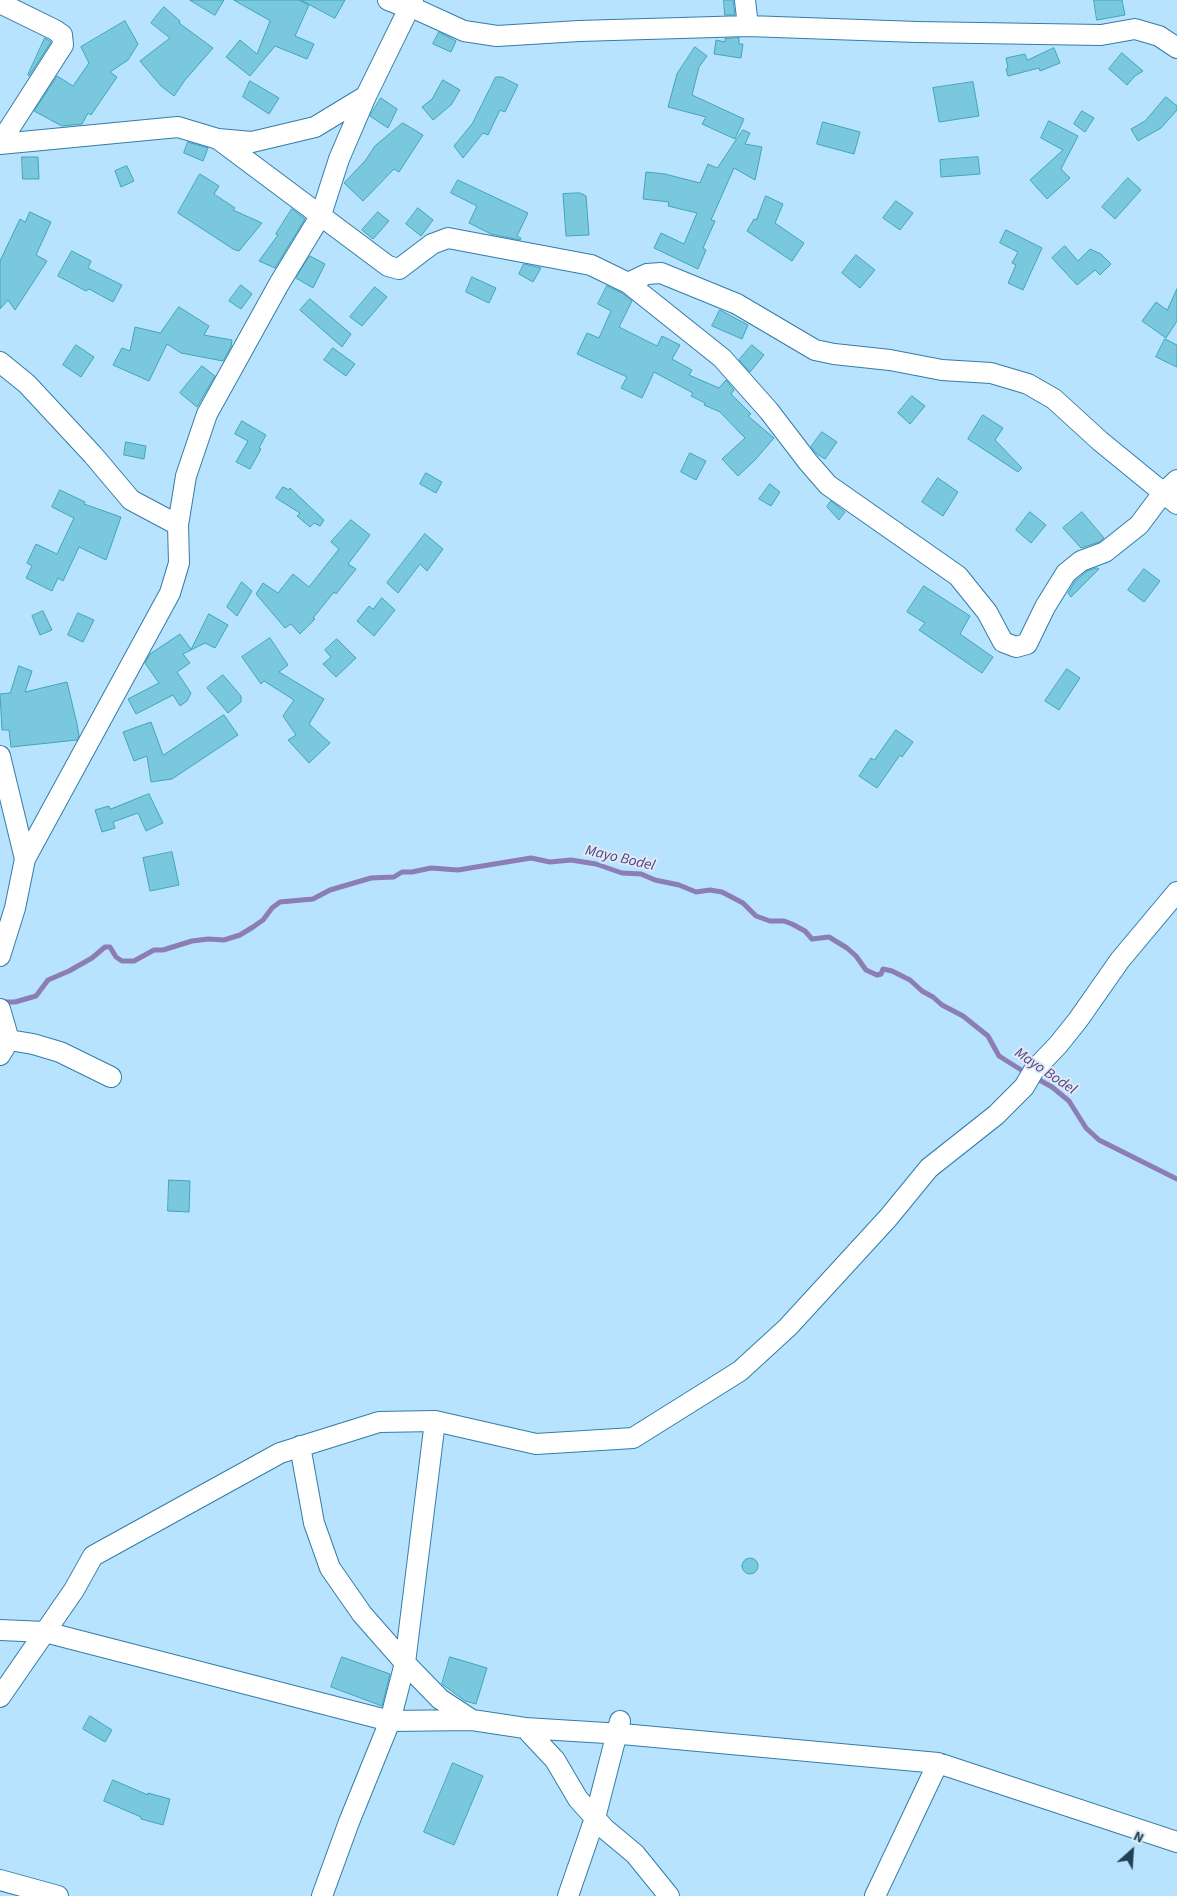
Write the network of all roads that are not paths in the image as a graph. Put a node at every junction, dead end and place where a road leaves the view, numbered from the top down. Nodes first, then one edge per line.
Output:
1 (388, 0) edge
2 (745, 0) edge
3 (0, 3) edge
4 (411, 3) edge
5 (748, 26) junction
6 (1177, 48) edge
7 (366, 96) junction
8 (218, 139) junction
9 (0, 143) edge
10 (321, 214) junction
11 (628, 283) junction
12 (0, 362) edge
13 (1172, 493) edge
14 (178, 525) junction
15 (0, 756) edge
16 (25, 859) junction
17 (1177, 892) edge
18 (0, 956) edge
19 (0, 1009) edge
20 (4, 1048) edge
21 (111, 1078) dead end
22 (435, 1421) junction
23 (300, 1446) junction
24 (0, 1630) edge
25 (45, 1632) junction
26 (405, 1663) junction
27 (0, 1696) edge
28 (472, 1720) junction
29 (390, 1721) junction
30 (619, 1727) junction
31 (525, 1728) junction
32 (938, 1763) junction
33 (595, 1818) junction
34 (1177, 1842) edge
35 (0, 1880) edge
36 (58, 1896) edge
37 (322, 1896) edge
38 (568, 1896) edge
39 (669, 1896) edge
40 (875, 1896) edge

1 - 4 street
2 - 5 street
3 - 9 street
4 - 5 street
4 - 7 street
5 - 6 street
7 - 8 street
7 - 10 street
8 - 9 street
8 - 10 street
10 - 11 street
10 - 14 street
11 - 13 street
11 - 13 street
12 - 14 street
14 - 16 street
15 - 16 street
16 - 18 street
17 - 22 street
19 - 20 street
20 - 21 street
22 - 23 street
22 - 26 street
23 - 25 street
23 - 26 street
24 - 25 street
25 - 27 street
25 - 29 street
26 - 28 street
26 - 29 street
28 - 29 street
28 - 31 street
29 - 37 street
30 - 31 street
30 - 32 street
30 - 33 street
31 - 33 street
32 - 34 street
32 - 40 street
33 - 38 street
33 - 39 street
35 - 36 street

